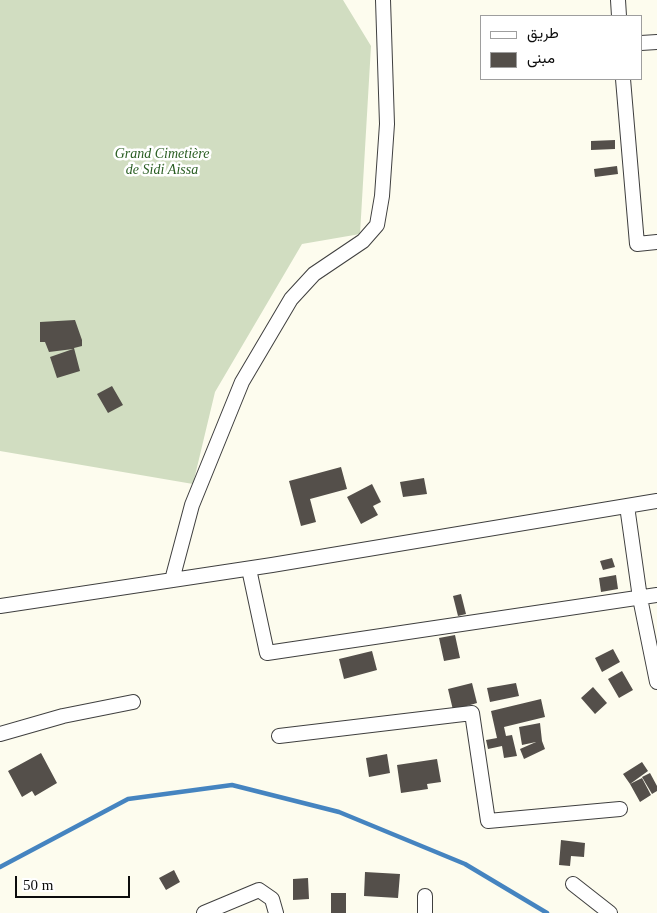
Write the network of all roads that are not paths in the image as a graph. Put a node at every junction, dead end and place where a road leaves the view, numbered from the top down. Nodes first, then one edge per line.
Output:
1 (383, 0) edge
2 (618, 0) edge
3 (619, 15) edge
4 (657, 42) edge
5 (642, 43) edge
6 (623, 80) edge
7 (657, 242) edge
8 (657, 501) edge
9 (628, 506) junction
10 (249, 568) junction
11 (172, 580) junction
12 (657, 595) edge
13 (640, 598) junction
14 (0, 606) edge
15 (657, 682) edge
16 (134, 702) dead end
17 (0, 734) edge
18 (279, 736) dead end
19 (620, 808) dead end
20 (573, 884) dead end
21 (426, 896) dead end
22 (204, 913) edge
23 (276, 913) edge
24 (425, 913) edge
25 (610, 913) edge

1 - 11 street
2 - 3 street
4 - 5 street
6 - 7 street
8 - 9 street
9 - 10 street
9 - 13 street
10 - 11 street
10 - 13 street
11 - 14 street
12 - 13 street
13 - 15 street
16 - 17 street
18 - 19 street
20 - 25 street
21 - 24 street
22 - 23 street

